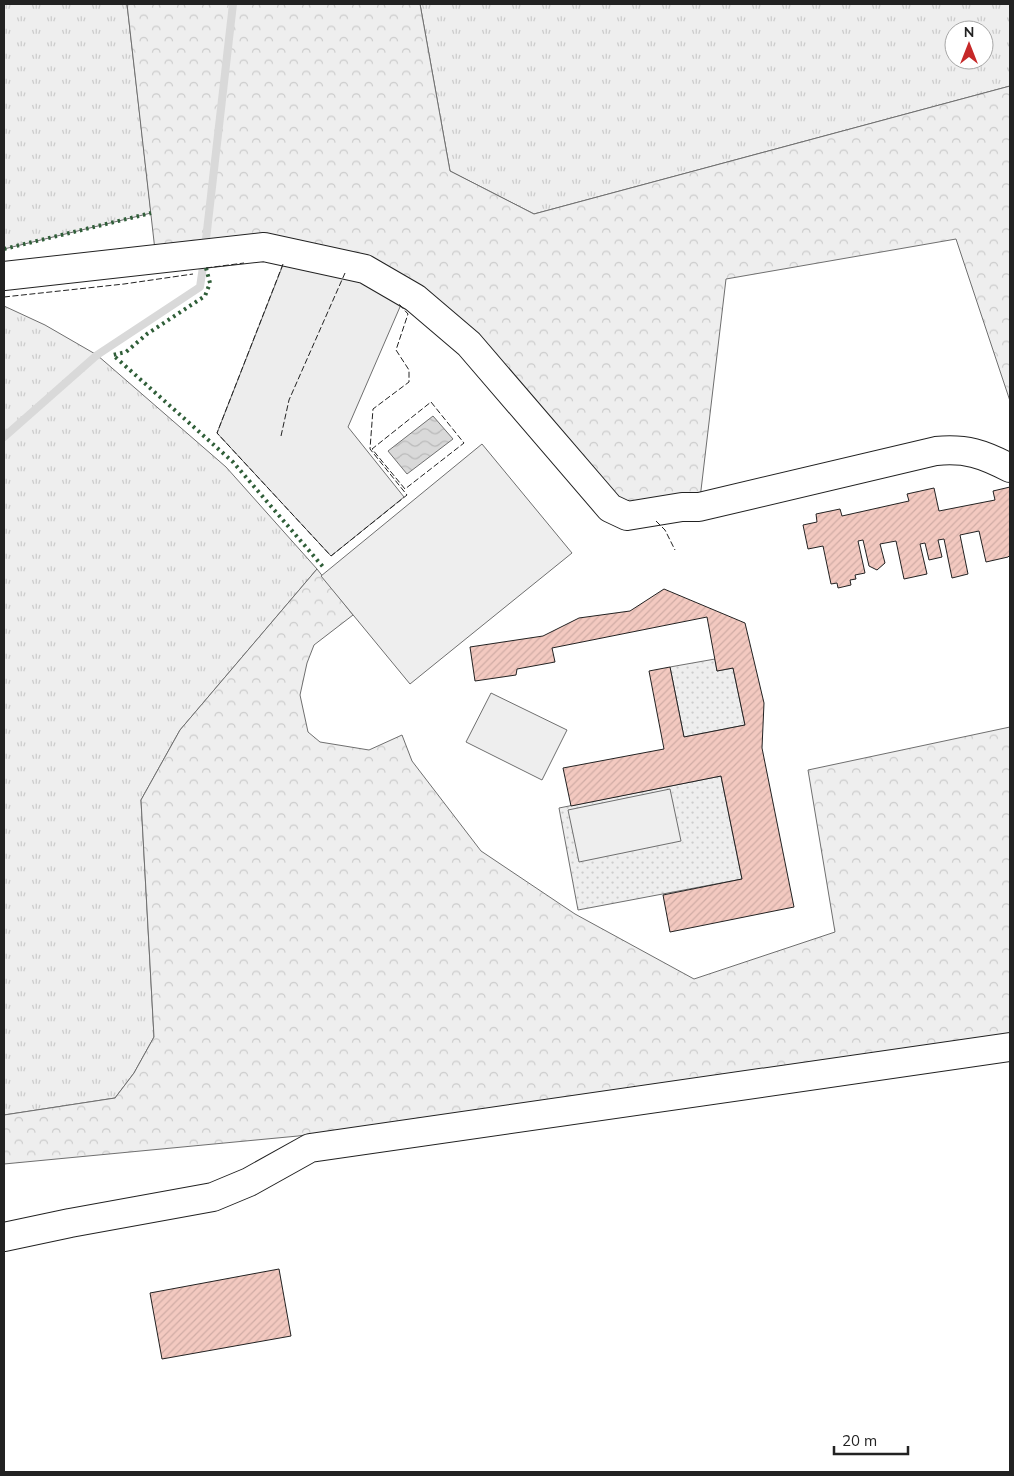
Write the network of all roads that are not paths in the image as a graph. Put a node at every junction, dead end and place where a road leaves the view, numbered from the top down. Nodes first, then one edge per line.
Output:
1 (4, 276) edge
2 (1010, 468) edge
3 (1010, 1046) edge
4 (4, 1238) edge

1 - 2 lane
3 - 4 lane

